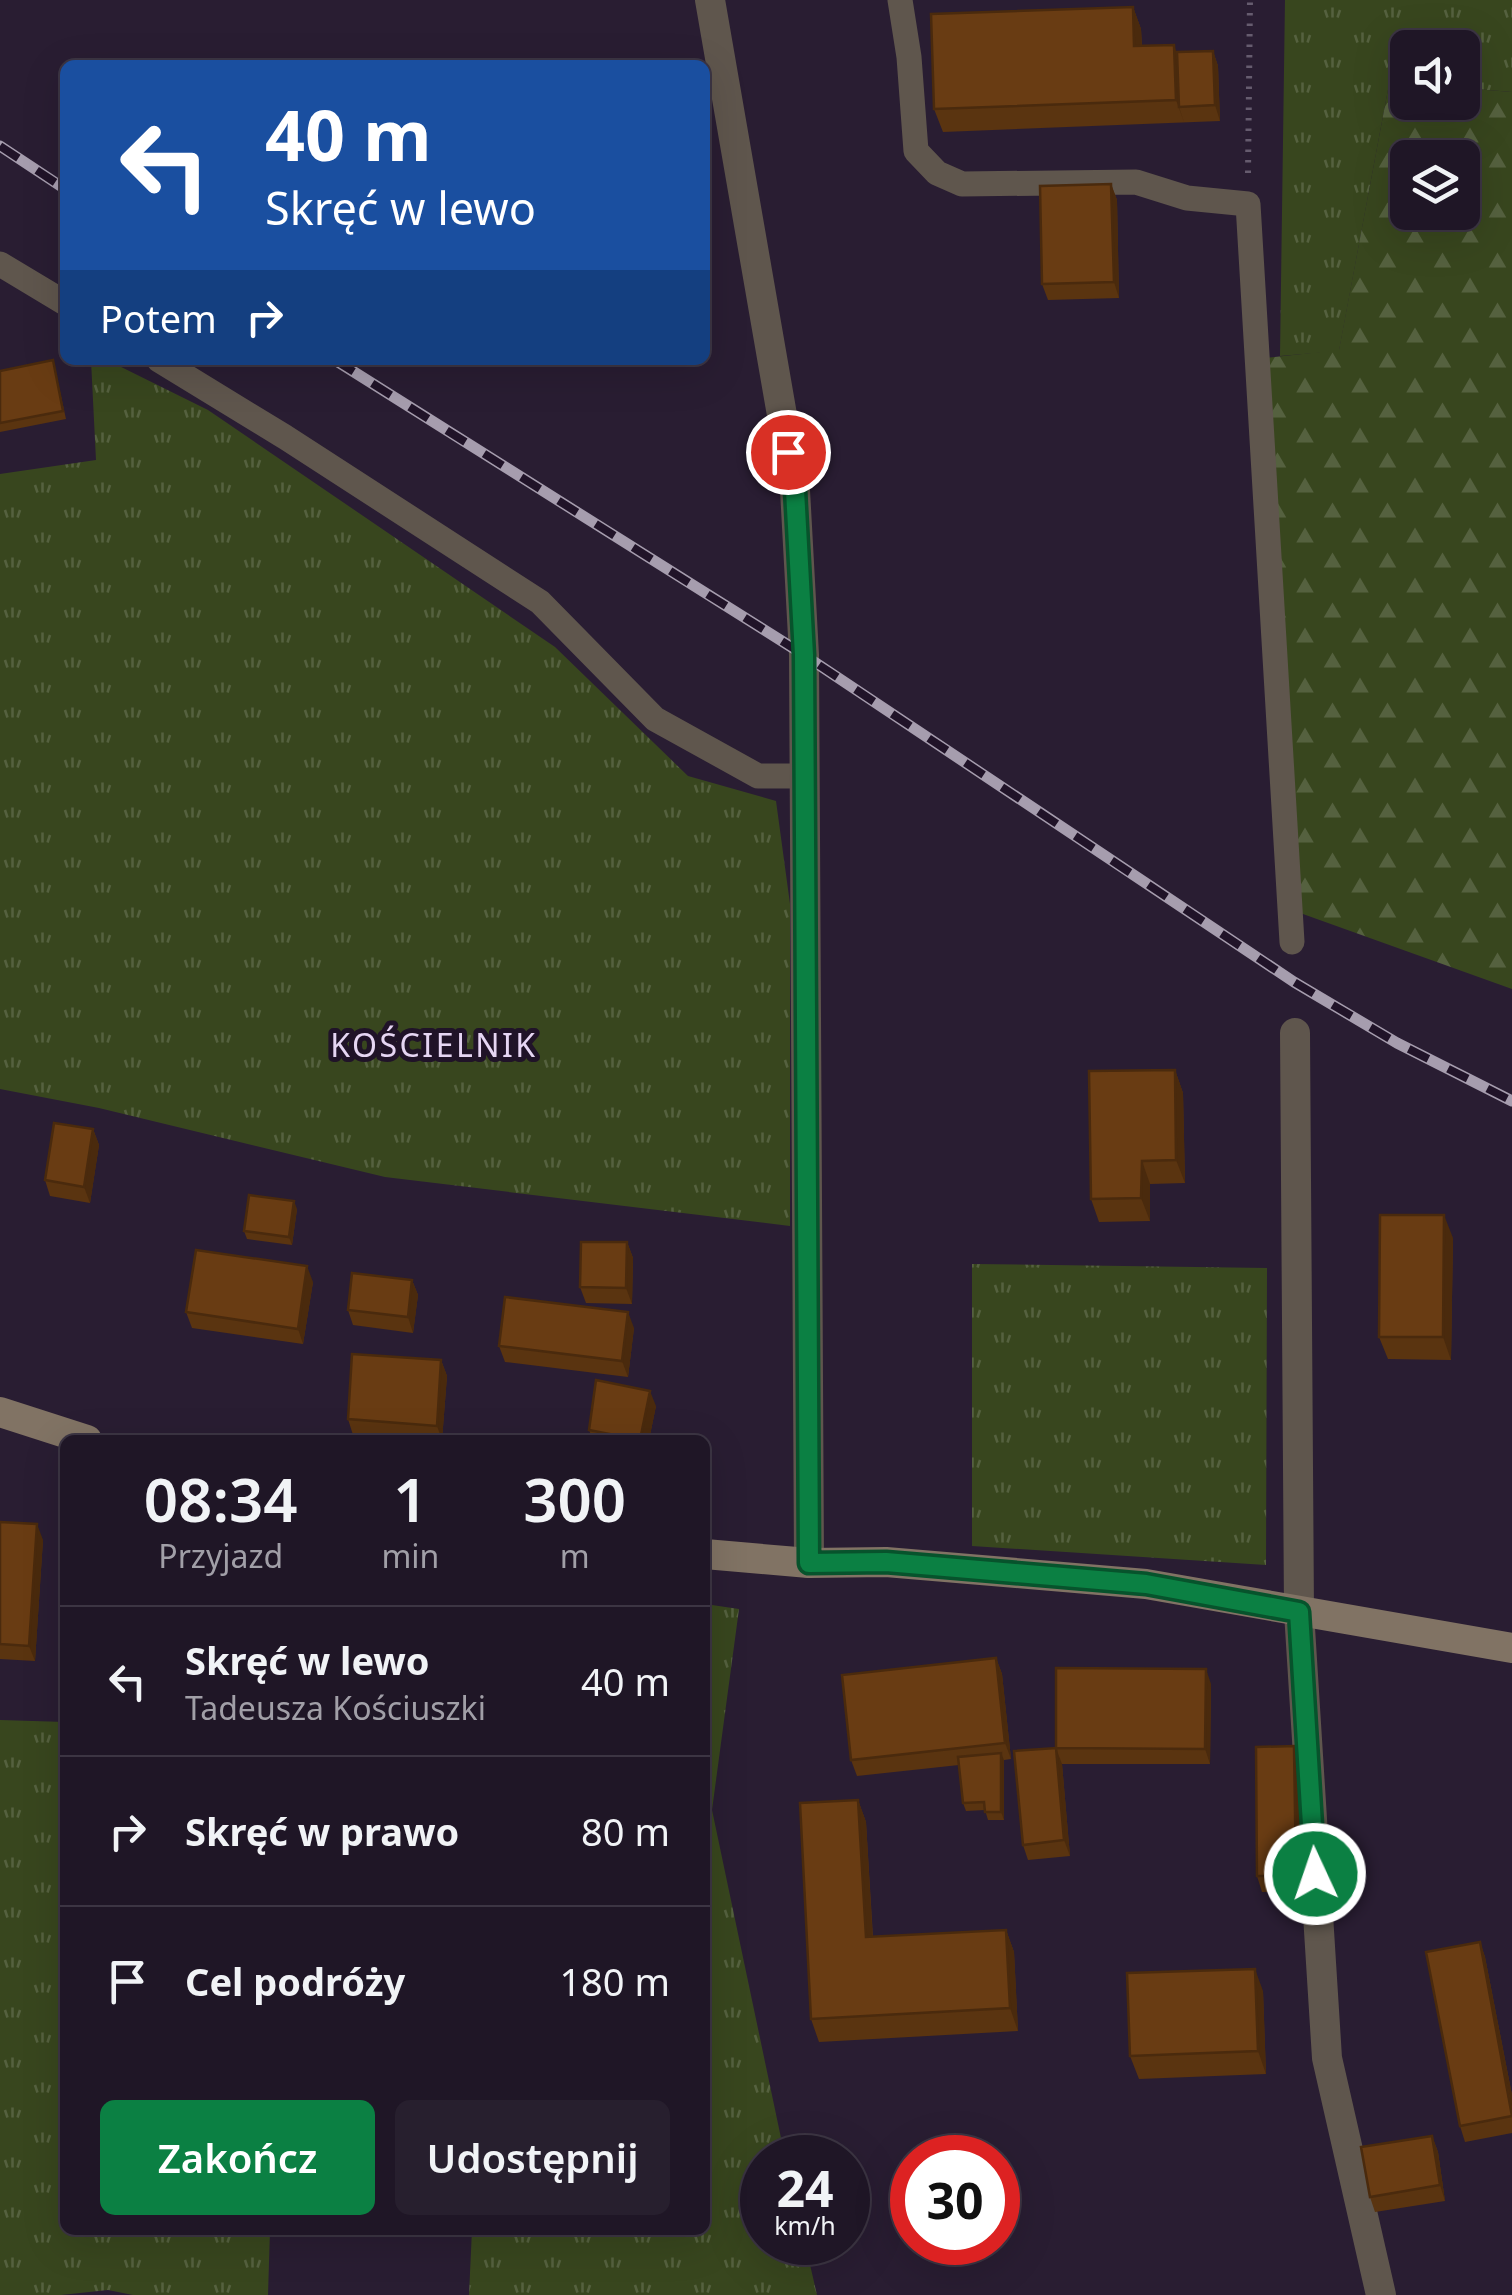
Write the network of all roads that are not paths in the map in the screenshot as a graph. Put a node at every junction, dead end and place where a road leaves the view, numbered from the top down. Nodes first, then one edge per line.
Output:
1 (710, 0) edge
2 (900, 0) edge
3 (0, 264) edge
4 (60, 300) edge
5 (166, 365) edge
6 (805, 776) junction
7 (1292, 942) dead end
8 (1295, 1034) dead end
9 (0, 1412) edge
10 (71, 1435) edge
11 (710, 1554) edge
12 (809, 1563) junction
13 (1299, 1612) junction
14 (1512, 1648) edge
15 (1382, 2295) edge

1 - 6 street
2 - 7 lane
3 - 4 lane
5 - 6 lane
6 - 12 street
8 - 13 street
9 - 10 main road
11 - 12 main road
12 - 13 main road
13 - 14 main road
13 - 15 street

